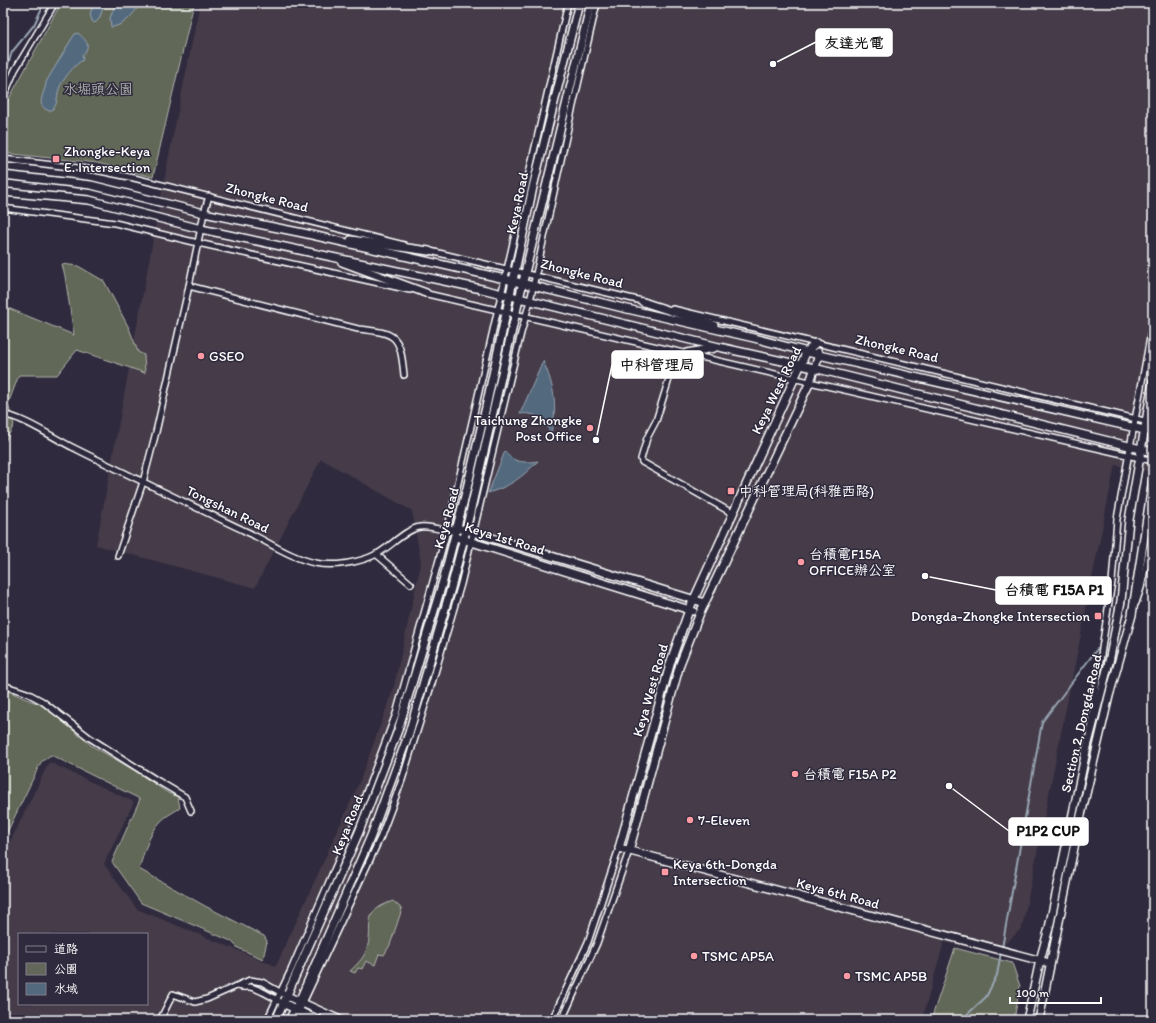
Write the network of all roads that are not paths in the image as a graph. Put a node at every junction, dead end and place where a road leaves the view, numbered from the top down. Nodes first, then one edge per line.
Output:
1 (55, 3) edge
2 (568, 3) edge
3 (579, 3) edge
4 (591, 3) edge
5 (597, 3) edge
6 (3, 98) edge
7 (3, 160) edge
8 (3, 175) edge
9 (3, 192) edge
10 (209, 196) junction
11 (3, 208) edge
12 (204, 213) junction
13 (201, 229) junction
14 (303, 234) junction
15 (198, 243) junction
16 (429, 250) junction
17 (318, 253) junction
18 (507, 269) junction
19 (515, 271) junction
20 (525, 273) junction
21 (536, 276) junction
22 (509, 280) junction
23 (523, 283) junction
24 (189, 286) junction
25 (534, 286) junction
26 (426, 293) junction
27 (502, 294) junction
28 (510, 296) junction
29 (519, 299) junction
30 (530, 301) junction
31 (643, 302) junction
32 (498, 310) junction
33 (506, 312) junction
34 (516, 315) junction
35 (526, 318) junction
36 (1153, 321) edge
37 (754, 338) junction
38 (816, 342) junction
39 (719, 347) junction
40 (807, 351) junction
41 (687, 353) junction
42 (819, 355) junction
43 (800, 365) junction
44 (814, 368) junction
45 (404, 374) dead end
46 (795, 378) junction
47 (810, 382) junction
48 (1153, 382) edge
49 (3, 414) edge
50 (1136, 418) junction
51 (1150, 422) edge
52 (1134, 427) junction
53 (1145, 430) junction
54 (1153, 432) edge
55 (1131, 446) junction
56 (1141, 449) junction
57 (1153, 452) edge
58 (1129, 456) junction
59 (1139, 459) junction
60 (1153, 461) edge
61 (1153, 479) edge
62 (143, 482) junction
63 (732, 513) junction
64 (456, 528) junction
65 (447, 530) junction
66 (466, 530) junction
67 (1153, 531) edge
68 (474, 533) junction
69 (454, 536) junction
70 (463, 538) junction
71 (472, 541) junction
72 (376, 554) junction
73 (118, 556) dead end
74 (411, 584) dead end
75 (694, 599) junction
76 (705, 603) junction
77 (689, 610) junction
78 (700, 613) junction
79 (1132, 615) junction
80 (3, 685) edge
81 (1086, 751) junction
82 (191, 811) dead end
83 (619, 848) junction
84 (629, 851) junction
85 (1040, 960) junction
86 (1050, 963) junction
87 (238, 986) junction
88 (280, 992) junction
89 (287, 996) junction
90 (276, 1000) junction
91 (301, 1003) junction
92 (283, 1004) junction
93 (298, 1011) junction
94 (160, 1020) edge
95 (267, 1020) edge
96 (276, 1020) edge
97 (290, 1020) edge
98 (295, 1020) edge
99 (317, 1020) edge
100 (340, 1020) edge
101 (552, 1020) edge
102 (562, 1020) edge
103 (1027, 1020) edge
104 (1039, 1020) edge

1 - 6 street
2 - 18 street, Keya Road
3 - 19 street, Keya Road
4 - 20 street, Keya Road
5 - 21 street, Keya Road
7 - 10 street, Zhongke Road
8 - 12 street, Zhongke Road
9 - 13 street
10 - 12 street
10 - 16 street, Zhongke Road
11 - 15 street
12 - 13 street
12 - 14 street, Zhongke Road
13 - 15 street
13 - 17 street
14 - 16 street
14 - 22 street, Zhongke Road
15 - 24 street
15 - 26 street
16 - 18 street, Zhongke Road
17 - 26 street
17 - 27 street
18 - 19 street, Zhongke Road
18 - 22 street, Keya Road
19 - 20 street, Zhongke Road
19 - 22 street, Keya Road
20 - 21 street, Zhongke Road
20 - 23 street, Keya Road
21 - 25 street, Keya Road
21 - 31 street, Zhongke Road
22 - 23 street, Zhongke Road
22 - 27 street, Keya Road
22 - 28 street, Keya Road
23 - 25 street, Zhongke Road
23 - 29 street, Keya Road
24 - 45 street
24 - 62 street
25 - 30 street, Keya Road
25 - 37 street, Zhongke Road
26 - 32 street
27 - 28 street
27 - 32 street, Keya Road
28 - 29 street
28 - 33 street, Keya Road
29 - 30 street
29 - 34 street, Keya Road
30 - 35 street, Keya Road
30 - 39 street
31 - 37 street
31 - 38 street, Zhongke Road
32 - 33 street
32 - 65 street, Keya Road
33 - 34 street
33 - 64 street, Keya Road
34 - 35 street
34 - 66 street, Keya Road
35 - 41 street
35 - 68 street, Keya Road
36 - 50 street
37 - 40 street, Zhongke Road
38 - 40 street, Keya West Road
38 - 42 street, Keya West Road
38 - 50 street, Zhongke Road
39 - 41 street
39 - 43 street
40 - 42 street, Zhongke Road
40 - 43 street, Keya West Road
41 - 46 street
41 - 63 street
42 - 44 street, Keya West Road
42 - 52 street, Zhongke Road
43 - 44 street
43 - 46 street, Keya West Road
44 - 47 street, Keya West Road
44 - 55 street
46 - 47 street
46 - 63 street, Keya West Road
47 - 58 street
47 - 76 street, Keya West Road
48 - 51 street, Section 2, Dongda Road
49 - 62 street, Tongshan Road
50 - 51 street, Zhongke Road
50 - 52 street
51 - 53 street, Section 2, Dongda Road
52 - 53 street, Zhongke Road
52 - 55 street
53 - 54 street, Zhongke Road
53 - 56 street, Section 2, Dongda Road
55 - 56 street
55 - 58 street
56 - 57 street
56 - 59 street, Section 2, Dongda Road
58 - 59 street
58 - 81 street
59 - 60 street
59 - 81 street, Section 2, Dongda Road
61 - 79 street, Section 2, Dongda Road
62 - 72 street, Tongshan Road
62 - 73 street
63 - 75 street, Keya West Road
64 - 65 street, Keya 1st Road
64 - 66 street, Keya 1st Road
64 - 69 street, Keya Road
65 - 69 street, Keya 1st Road
65 - 72 street, Tongshan Road
65 - 88 street, Keya Road
66 - 68 street, Keya 1st Road
66 - 70 street, Keya Road
67 - 79 street
68 - 71 street, Keya Road
68 - 75 street, Keya 1st Road
69 - 70 street, Keya 1st Road
69 - 89 street, Keya Road
70 - 71 street, Keya 1st Road
70 - 91 street, Keya Road
71 - 77 street, Keya 1st Road
71 - 91 street, Keya Road
72 - 74 street
75 - 76 street, Keya 1st Road
75 - 77 street, Keya West Road
76 - 78 street, Keya West Road
77 - 78 street, Keya 1st Road
77 - 83 street, Keya West Road
78 - 84 street, Keya West Road
79 - 86 street, Section 2, Dongda Road
80 - 82 street
81 - 85 street, Section 2, Dongda Road
83 - 84 street, Keya 6th Road
83 - 101 street, Keya West Road
84 - 85 street, Keya 6th Road
84 - 102 street, Keya West Road
85 - 86 street, Keya 6th Road
85 - 103 street, Section 2, Dongda Road
86 - 104 street, Section 2, Dongda Road
87 - 88 street
87 - 90 street
87 - 94 street
88 - 89 street
88 - 90 street, Keya Road
89 - 91 street
89 - 92 street, Keya Road
90 - 92 street
90 - 95 street, Keya Road
91 - 93 street, Keya Road
91 - 100 street
92 - 93 street
92 - 96 street, Keya Road
93 - 97 street, Keya Road
93 - 98 street, Keya Road
93 - 99 street

